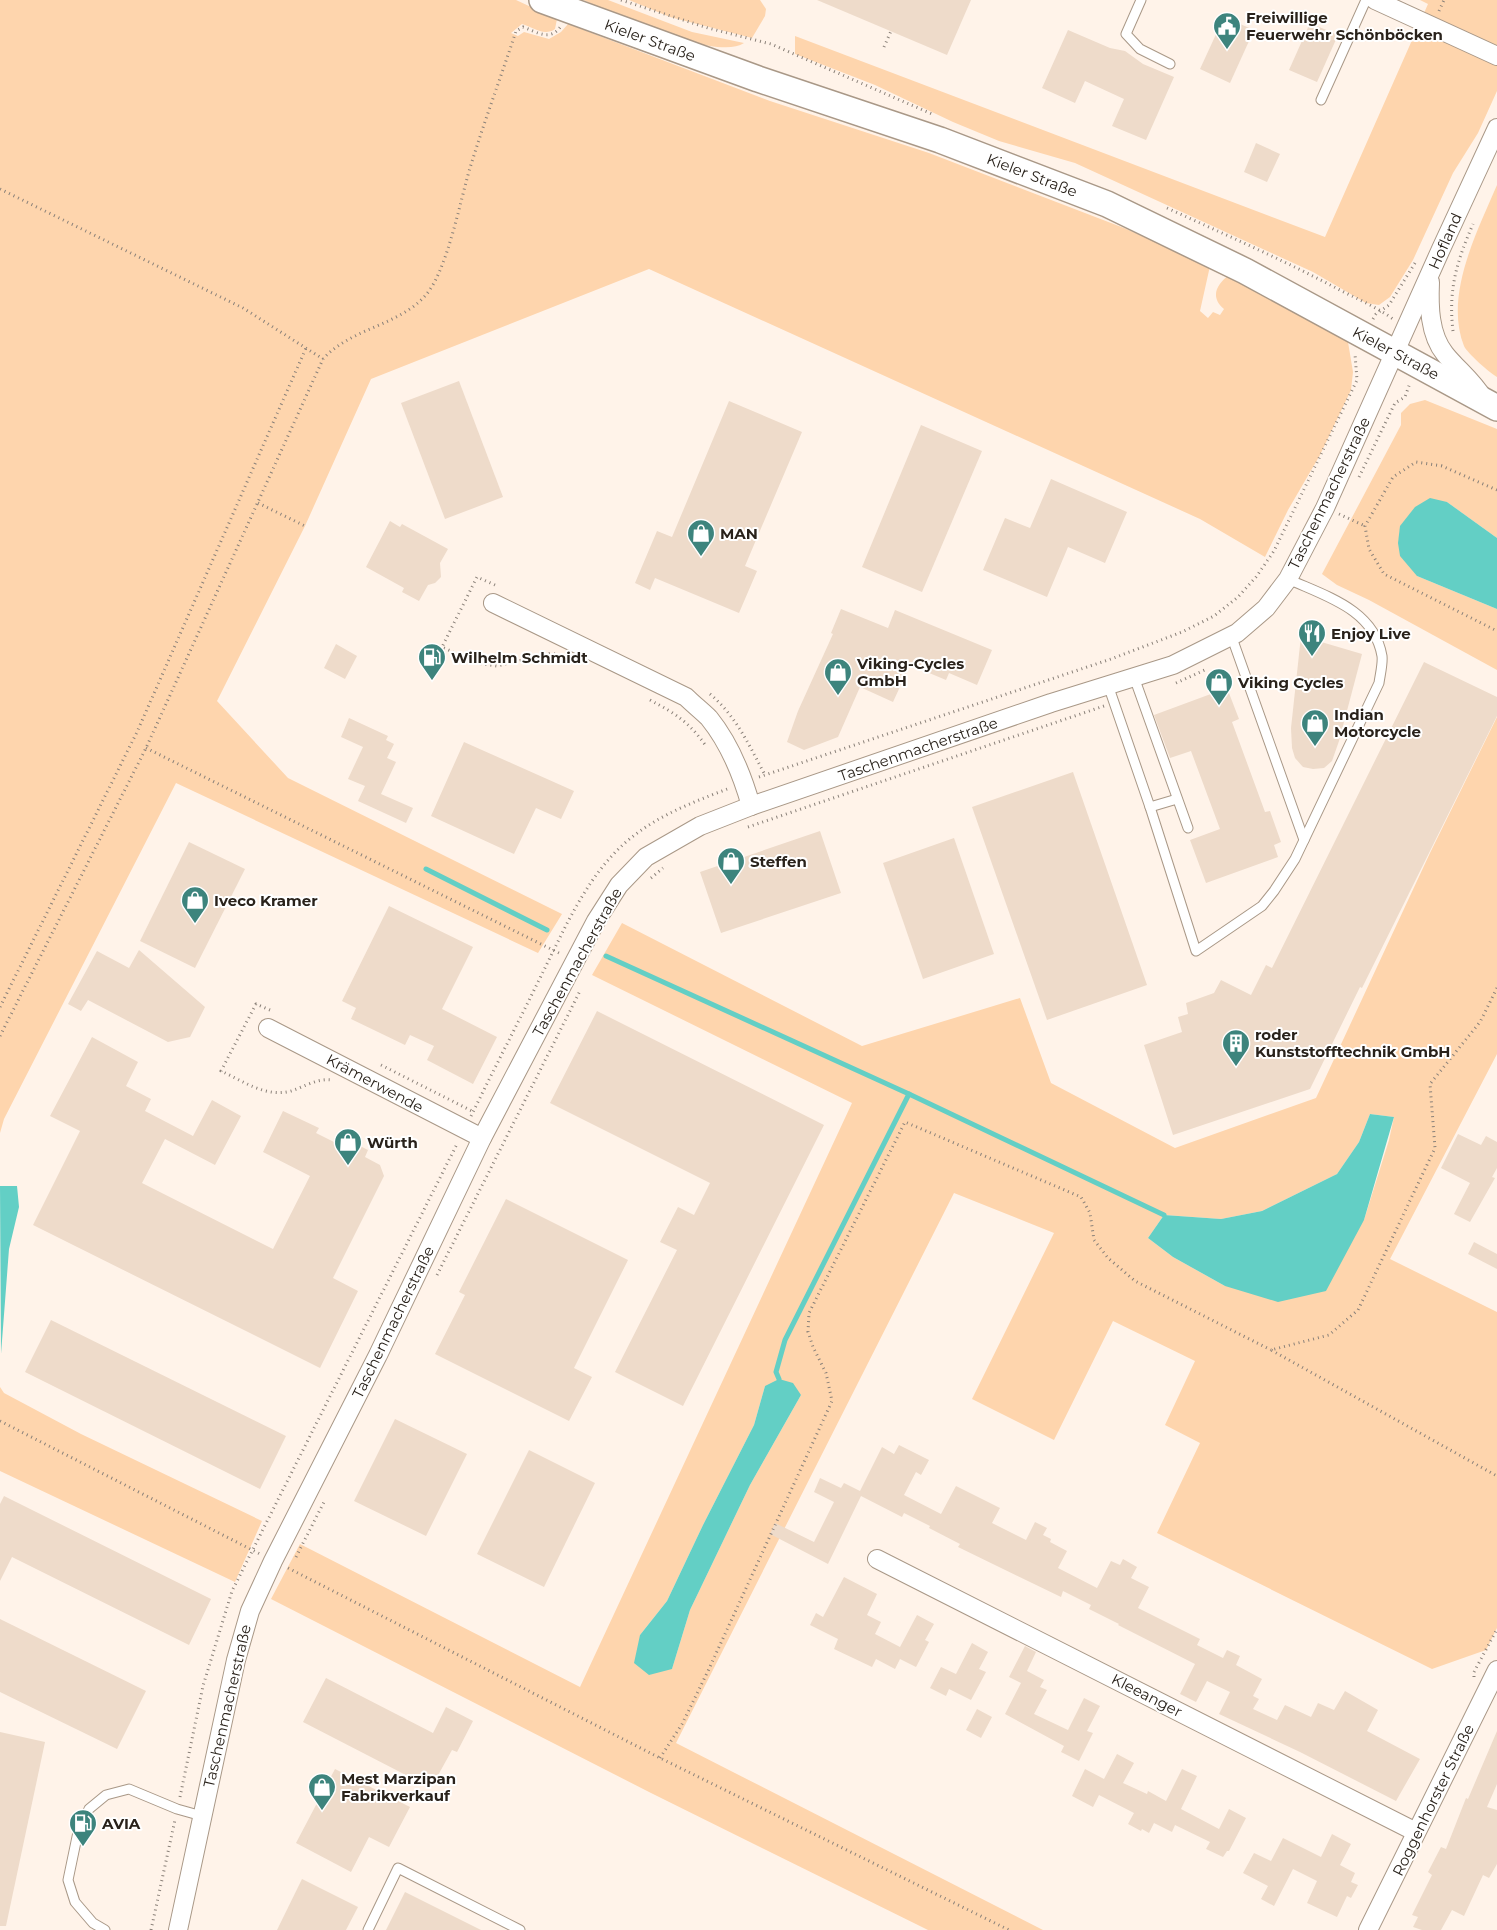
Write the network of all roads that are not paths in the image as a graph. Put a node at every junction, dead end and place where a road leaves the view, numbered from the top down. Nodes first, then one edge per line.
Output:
1 (542, 0) edge
2 (1141, 0) edge
3 (1366, 0) edge
4 (1375, 0) edge
5 (1497, 56) edge
6 (1170, 64) dead end
7 (1321, 100) dead end
8 (1497, 128) edge
9 (1430, 274) junction
10 (1394, 353) junction
11 (1491, 404) edge
12 (1288, 578) junction
13 (493, 603) dead end
14 (1230, 636) junction
15 (1134, 677) junction
16 (1108, 685) junction
17 (1178, 799) junction
18 (751, 806) junction
19 (1150, 807) junction
20 (1188, 828) dead end
21 (1304, 840) junction
22 (268, 1028) dead end
23 (482, 1138) junction
24 (877, 1559) dead end
25 (1497, 1670) edge
26 (202, 1816) junction
27 (1416, 1832) junction
28 (105, 1930) edge
29 (178, 1930) edge
30 (368, 1930) edge
31 (520, 1930) edge
32 (1368, 1930) edge

1 - 10 main road, Kieler Straße
2 - 6 lane
3 - 7 lane
4 - 5 street
8 - 9 street, Hofland
9 - 10 street, Hofland
9 - 11 street
10 - 11 main road, Kieler Straße
10 - 12 street, Taschenmacherstraße
12 - 14 street, Taschenmacherstraße
12 - 21 lane
13 - 18 street
14 - 15 street, Taschenmacherstraße
14 - 21 lane
15 - 16 street, Taschenmacherstraße
15 - 17 lane
16 - 18 street, Taschenmacherstraße
16 - 19 lane
17 - 19 lane
17 - 20 lane
18 - 23 street, Taschenmacherstraße
19 - 21 lane
22 - 23 street, Krämerwende
23 - 26 street, Taschenmacherstraße
24 - 27 street, Kleeanger
25 - 27 street, Roggenhorster Straße
26 - 28 lane
26 - 29 street, Taschenmacherstraße
27 - 32 street, Roggenhorster Straße
30 - 31 lane

